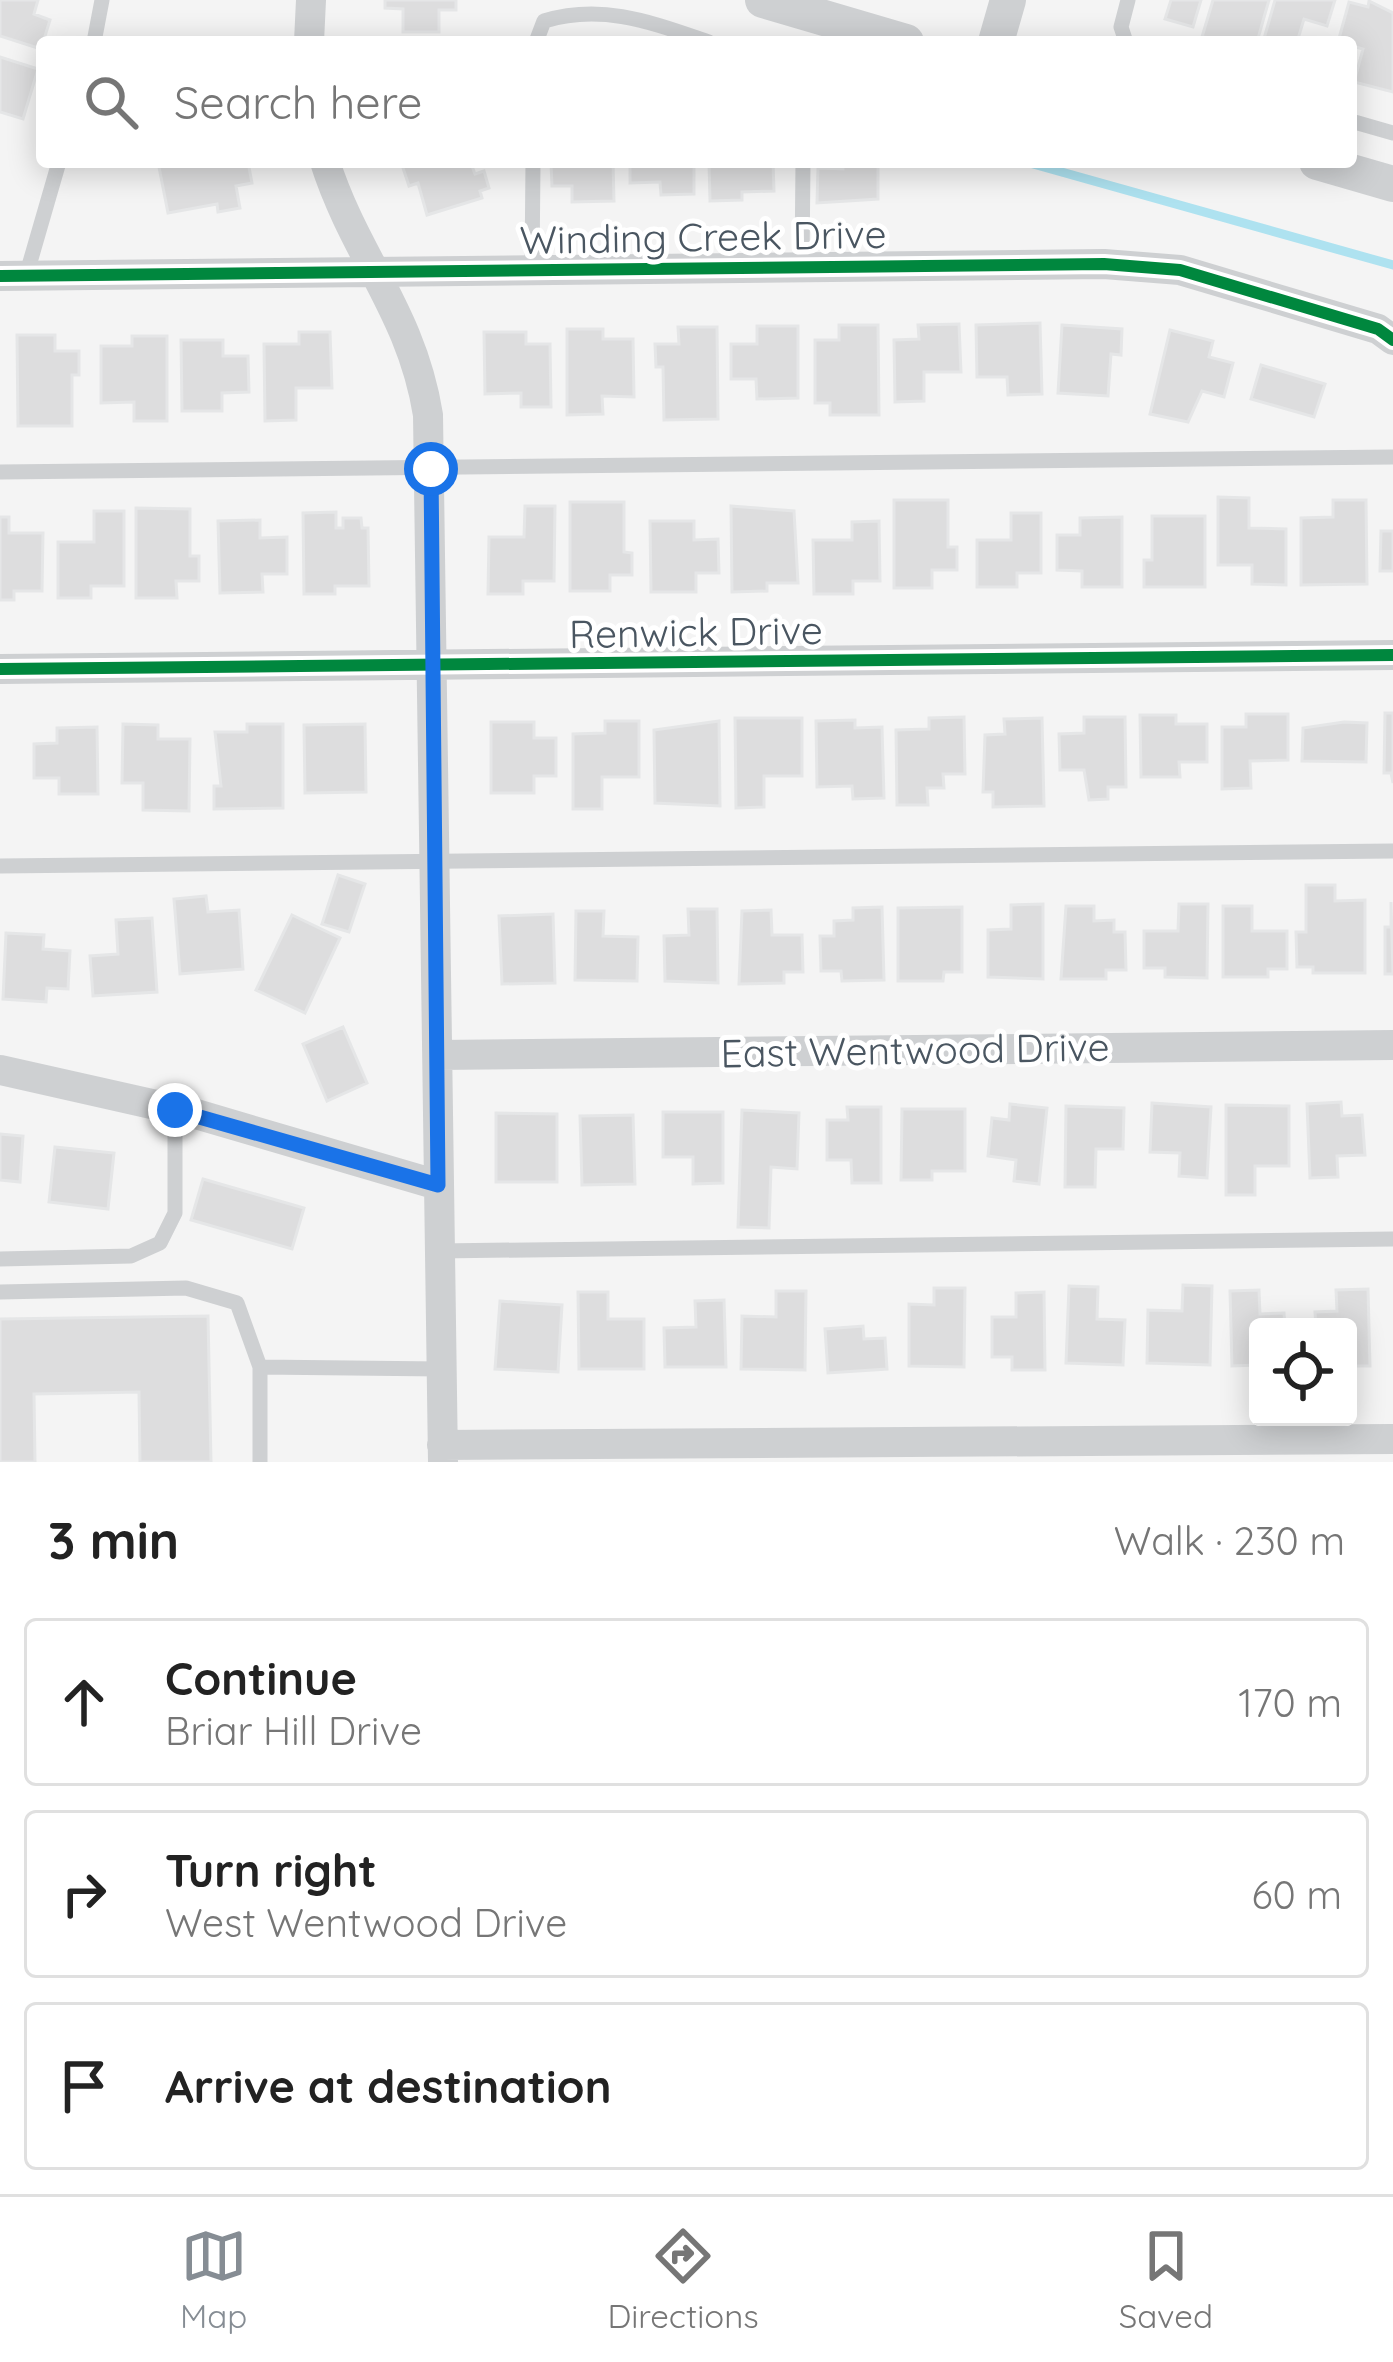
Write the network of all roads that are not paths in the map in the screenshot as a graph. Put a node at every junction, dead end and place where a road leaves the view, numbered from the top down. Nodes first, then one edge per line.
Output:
1 (102, 0) edge
2 (311, 0) edge
3 (763, 0) edge
4 (1008, 0) edge
5 (1128, 0) edge
6 (95, 36) edge
7 (309, 36) edge
8 (538, 36) edge
9 (691, 36) edge
10 (886, 36) edge
11 (998, 36) edge
12 (1124, 36) edge
13 (1357, 123) edge
14 (1393, 133) edge
15 (57, 168) edge
16 (328, 168) edge
17 (533, 168) edge
18 (803, 168) edge
19 (1338, 168) edge
20 (1393, 184) edge
21 (802, 264) junction
22 (532, 268) junction
23 (373, 271) junction
24 (13, 276) edge
25 (1393, 340) edge
26 (1393, 457) edge
27 (431, 469) junction
28 (0, 472) edge
29 (1393, 655) edge
30 (433, 665) junction
31 (0, 669) edge
32 (1393, 851) edge
33 (434, 862) junction
34 (0, 866) edge
35 (1393, 1045) edge
36 (438, 1055) junction
37 (0, 1070) edge
38 (175, 1110) junction
39 (438, 1185) junction
40 (1393, 1239) edge
41 (439, 1251) junction
42 (0, 1258) edge
43 (0, 1292) edge
44 (260, 1367) junction
45 (441, 1369) junction
46 (1393, 1439) edge
47 (442, 1454) edge
48 (260, 1462) edge

1 - 6 lane
2 - 7 street
3 - 10 street
4 - 11 street
5 - 12 lane
8 - 9 lane
13 - 14 lane
15 - 24 lane
16 - 23 street
17 - 22 lane
18 - 21 lane
19 - 20 street
21 - 22 street, Winding Creek Drive
21 - 25 street, Winding Creek Drive
22 - 23 street, Winding Creek Drive
23 - 24 street, Winding Creek Drive
23 - 27 street
26 - 27 lane
27 - 28 lane
27 - 30 street
29 - 30 street, Renwick Drive
30 - 31 street, Renwick Drive
30 - 33 street
32 - 33 lane
33 - 34 lane
33 - 36 street
35 - 36 street, East Wentwood Drive
36 - 39 street
37 - 38 street
38 - 39 street
38 - 42 lane
39 - 41 street
40 - 41 lane
41 - 45 street
43 - 44 lane
44 - 45 lane
44 - 48 lane
45 - 47 street
46 - 47 street

